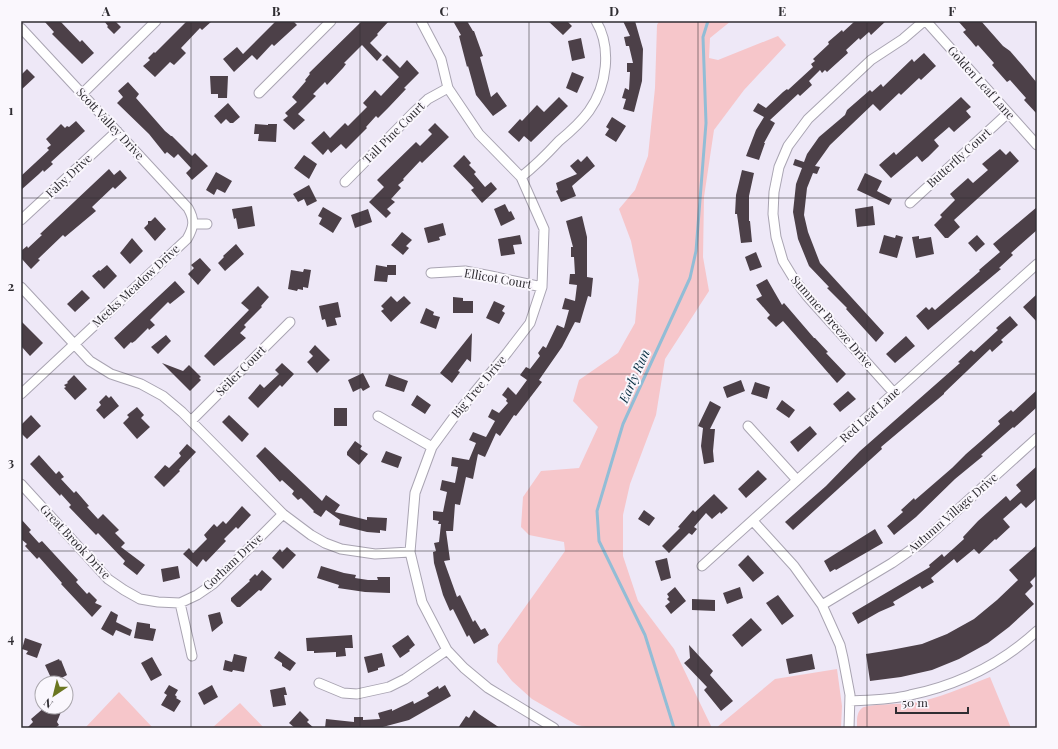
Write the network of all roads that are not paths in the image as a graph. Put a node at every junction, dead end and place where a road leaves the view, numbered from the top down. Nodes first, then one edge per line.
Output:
1 (156, 21) edge
2 (330, 21) edge
3 (421, 21) edge
4 (596, 21) edge
5 (925, 21) edge
6 (22, 32) edge
7 (448, 88) junction
8 (259, 93) dead end
9 (82, 94) junction
10 (1008, 113) junction
11 (117, 131) junction
12 (1037, 145) edge
13 (521, 177) junction
14 (344, 182) dead end
15 (910, 203) dead end
16 (21, 220) edge
17 (194, 224) junction
18 (207, 224) dead end
19 (1037, 264) edge
20 (431, 274) dead end
21 (21, 287) edge
22 (542, 287) junction
23 (290, 322) dead end
24 (74, 344) junction
25 (894, 393) junction
26 (21, 394) edge
27 (378, 416) dead end
28 (191, 421) junction
29 (748, 426) dead end
30 (1037, 438) edge
31 (432, 447) junction
32 (797, 480) junction
33 (21, 484) edge
34 (283, 514) junction
35 (753, 521) junction
36 (410, 552) junction
37 (702, 566) dead end
38 (180, 603) junction
39 (822, 605) junction
40 (1037, 632) edge
41 (447, 650) junction
42 (192, 656) dead end
43 (319, 683) dead end
44 (850, 701) junction
45 (554, 728) edge
46 (849, 728) edge

1 - 9 street
2 - 8 street
3 - 7 street, Big Tree Drive
4 - 13 street
5 - 10 street, Golden Leaf Lane
5 - 25 street, Summer Breeze Drive
6 - 9 street, Scott Valley Drive
7 - 13 street, Big Tree Drive
7 - 14 street, Tall Pine Court
9 - 11 street, Scott Valley Drive
10 - 12 street, Golden Leaf Lane
10 - 15 street, Butterfly Court
11 - 16 street, Fahy Drive
11 - 17 street, Scott Valley Drive
13 - 22 street, Big Tree Drive
17 - 18 street
17 - 24 street, Meeks Meadow Drive
19 - 25 street, Red Leaf Lane
20 - 22 street, Ellicot Court
21 - 24 street
22 - 31 street, Big Tree Drive
23 - 28 street, Seiler Court
24 - 26 street, Meeks Meadow Drive
24 - 28 street
25 - 32 street, Red Leaf Lane
27 - 31 street
28 - 34 street
29 - 32 street
30 - 39 street, Autumn Village Drive
31 - 36 street, Big Tree Drive
32 - 35 street, Red Leaf Lane
33 - 38 street, Great Brook Drive
34 - 36 street
34 - 38 street, Gorham Drive
35 - 37 street, Red Leaf Lane
35 - 39 street
36 - 41 street, Big Tree Drive
38 - 42 street
39 - 44 street
40 - 44 street
41 - 43 street
41 - 45 street, Big Tree Drive
44 - 46 street

